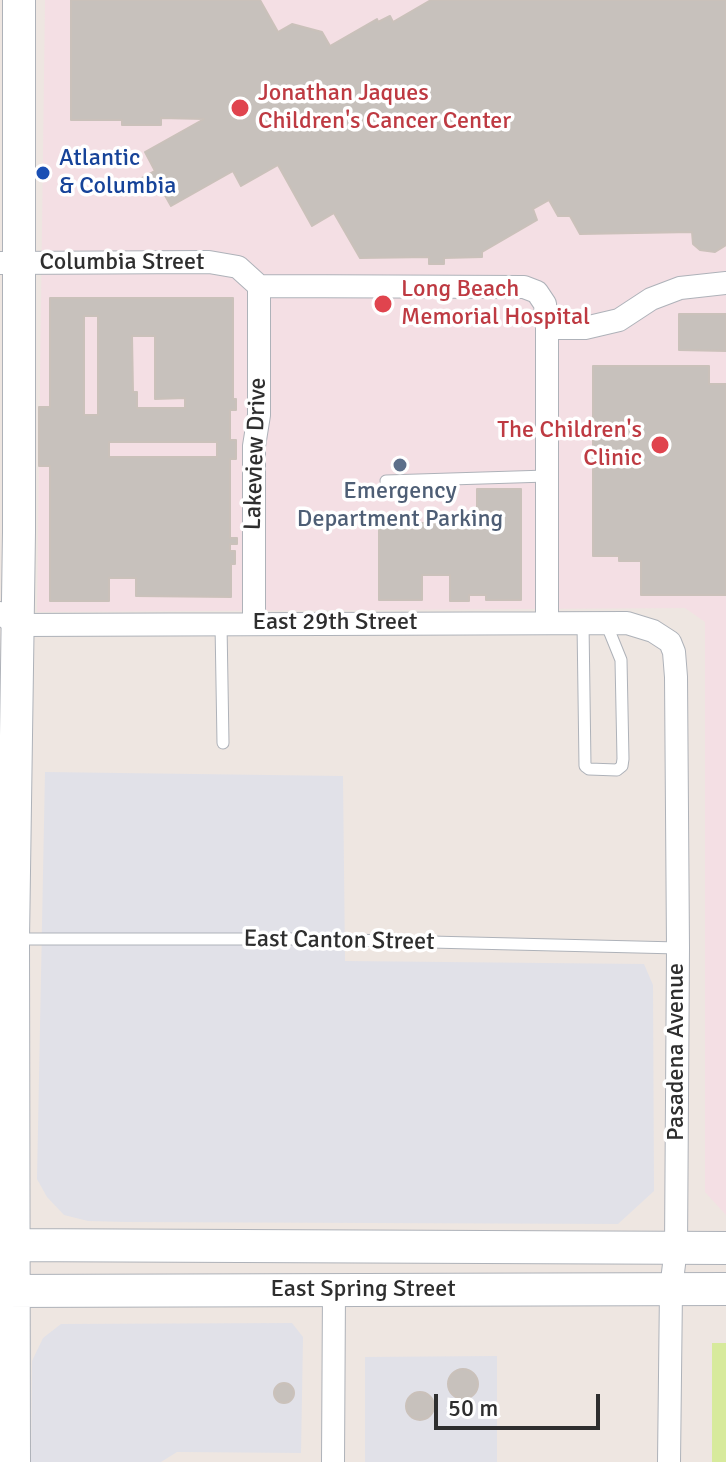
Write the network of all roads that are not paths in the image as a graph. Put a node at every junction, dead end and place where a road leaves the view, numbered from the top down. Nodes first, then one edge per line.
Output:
1 (19, 0) edge
2 (10, 263) edge
3 (726, 283) edge
4 (259, 286) junction
5 (547, 328) junction
6 (547, 476) junction
7 (386, 481) dead end
8 (8, 619) edge
9 (254, 623) junction
10 (547, 623) junction
11 (583, 623) junction
12 (606, 623) junction
13 (221, 624) junction
14 (670, 642) joint
15 (223, 743) dead end
16 (6, 939) edge
17 (678, 948) junction
18 (7, 1245) edge
19 (676, 1248) junction
20 (726, 1248) edge
21 (671, 1289) junction
22 (726, 1289) edge
23 (334, 1290) junction
24 (8, 1291) edge
25 (14, 1462) edge
26 (333, 1462) edge
27 (669, 1462) edge

1 - 2 main road
2 - 4 street, Columbia Street
2 - 8 main road
3 - 5 street
4 - 5 street
4 - 9 street, Lakeview Drive
5 - 6 street
6 - 7 lane
6 - 10 street
8 - 13 street, East 29th Street
8 - 16 main road
9 - 10 street, East 29th Street
9 - 13 street, East 29th Street
10 - 11 street, East 29th Street
11 - 12 street, East 29th Street
11 - 12 lane
12 - 14 street, East 29th Street
13 - 15 lane
14 - 17 street, Pasadena Avenue
16 - 17 lane, East Canton Street
16 - 18 main road
17 - 19 street, Pasadena Avenue
18 - 19 main road, East Spring Street
18 - 24 main road
19 - 20 main road, East Spring Street
19 - 21 street, Pasadena Avenue
21 - 22 main road, East Spring Street
21 - 23 main road, East Spring Street
21 - 27 street, Pasadena Avenue
23 - 24 main road, East Spring Street
23 - 26 street
24 - 25 main road

